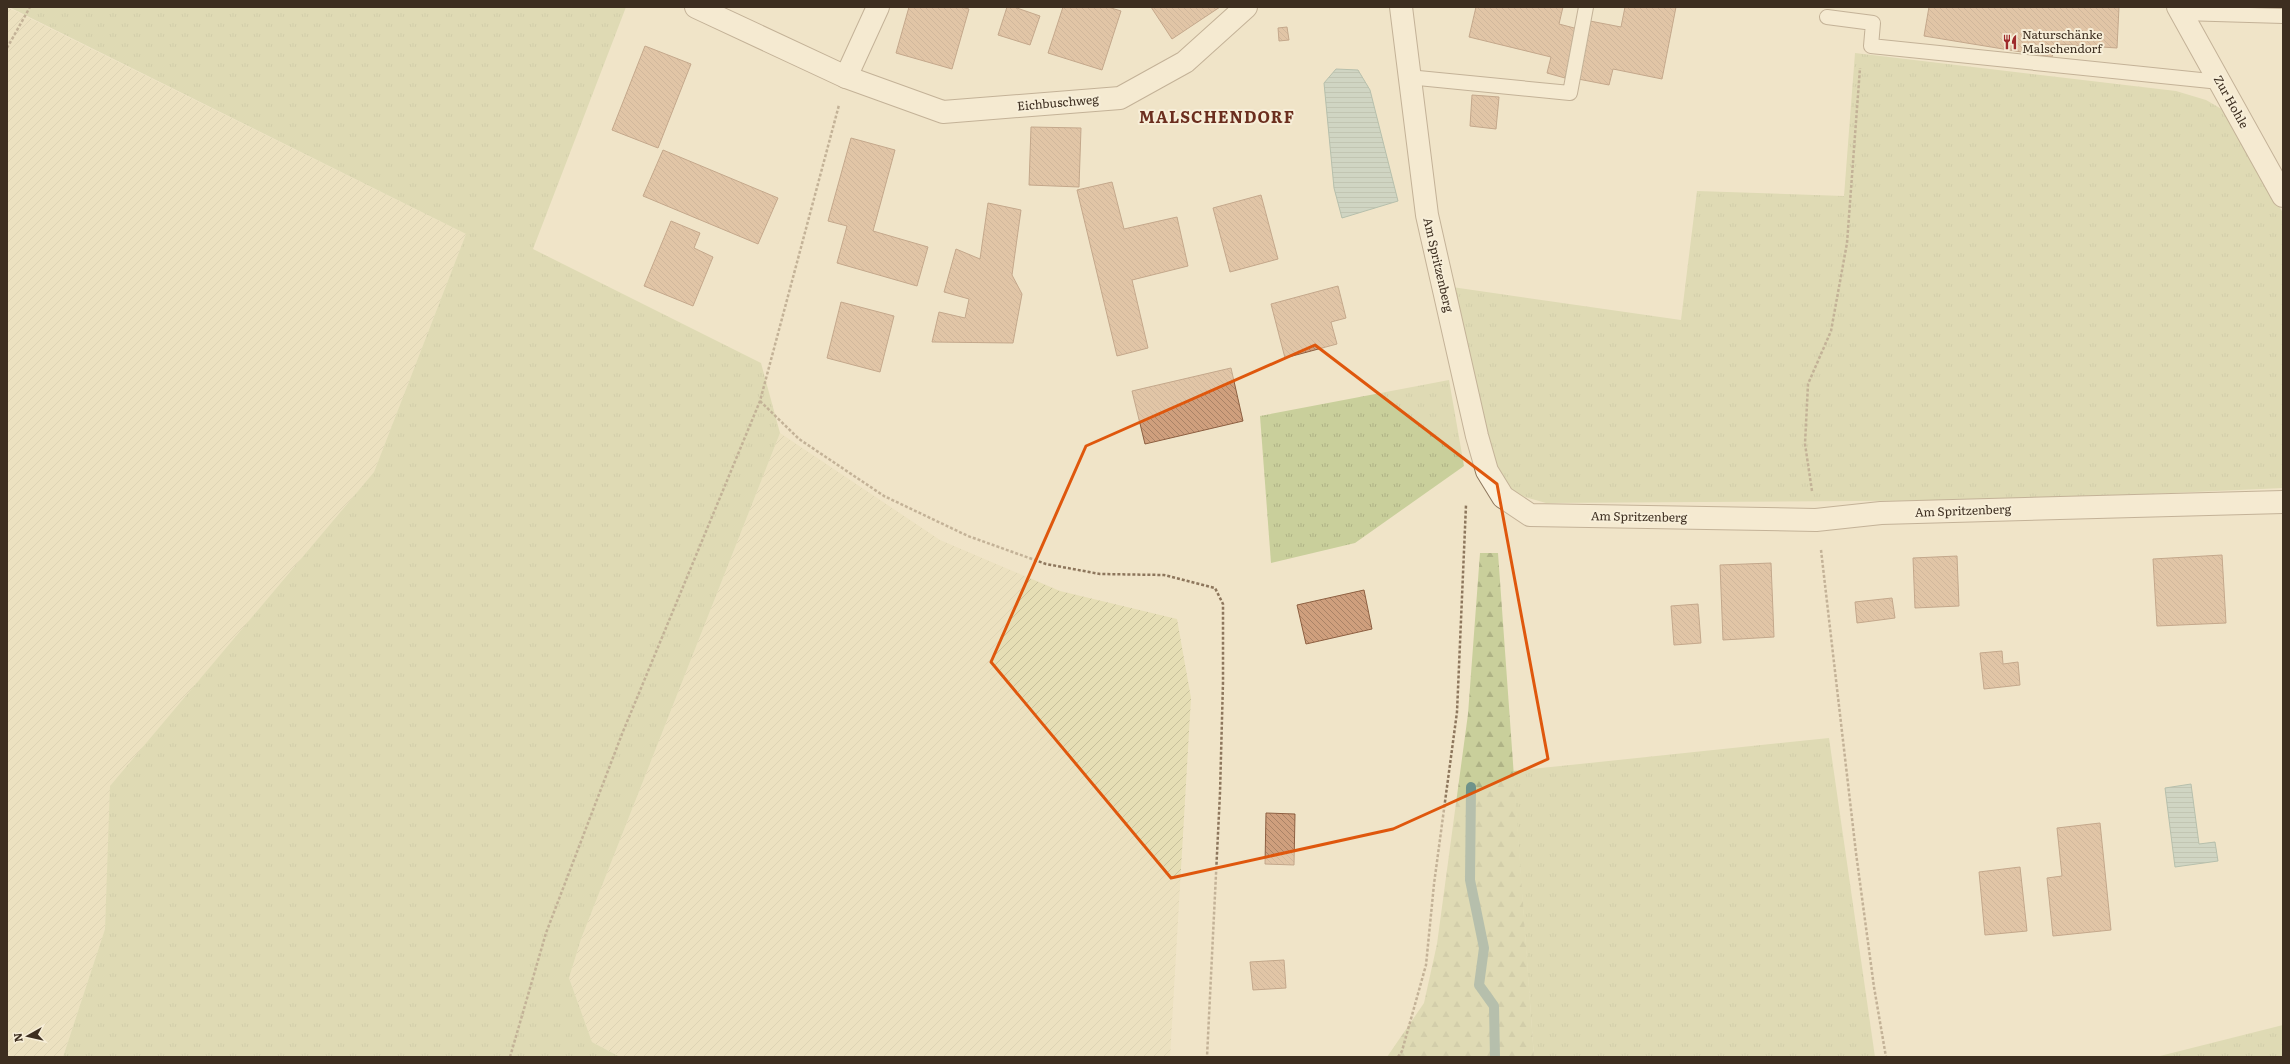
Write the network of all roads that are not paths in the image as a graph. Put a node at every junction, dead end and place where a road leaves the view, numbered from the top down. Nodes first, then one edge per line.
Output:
1 (696, 7) edge
2 (878, 7) edge
3 (1246, 7) edge
4 (1401, 7) edge
5 (1586, 7) edge
6 (2180, 10) edge
7 (2283, 16) edge
8 (1827, 17) dead end
9 (1408, 77) junction
10 (846, 78) junction
11 (2220, 82) junction
12 (2283, 196) edge
13 (2283, 502) edge

1 - 10 street, Eichbuschweg
2 - 10 street
3 - 10 street, Eichbuschweg
4 - 9 street, Am Spritzenberg
5 - 9 lane
6 - 7 lane
6 - 11 street, Zur Hohle
8 - 11 lane
9 - 13 street, Am Spritzenberg
11 - 12 street, Zur Hohle

